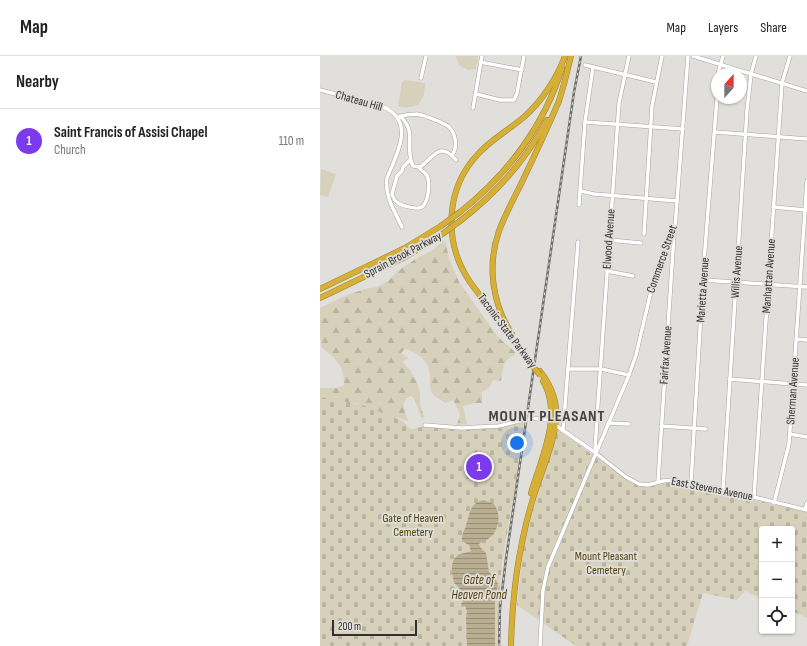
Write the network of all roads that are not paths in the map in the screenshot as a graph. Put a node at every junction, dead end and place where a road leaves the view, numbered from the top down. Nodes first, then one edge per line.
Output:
1 (426, 56) edge
2 (482, 56) edge
3 (524, 56) edge
4 (571, 56) edge
5 (629, 56) edge
6 (662, 56) edge
7 (688, 56) edge
8 (693, 56) edge
9 (723, 56) edge
10 (756, 56) edge
11 (790, 56) edge
12 (565, 57) edge
13 (480, 62) junction
14 (569, 64) junction
15 (720, 64) junction
16 (585, 65) dead end
17 (593, 67) junction
18 (719, 68) edge
19 (522, 70) junction
20 (625, 74) junction
21 (751, 74) junction
22 (421, 78) dead end
23 (656, 82) junction
24 (782, 83) junction
25 (320, 90) edge
26 (807, 91) edge
27 (476, 94) junction
28 (516, 97) junction
29 (520, 101) dead end
30 (717, 104) edge
31 (473, 108) dead end
32 (399, 117) junction
33 (585, 122) junction
34 (618, 125) junction
35 (650, 127) junction
36 (683, 129) junction
37 (715, 132) junction
38 (746, 134) junction
39 (778, 136) junction
40 (807, 139) edge
41 (452, 155) junction
42 (410, 160) junction
43 (456, 160) dead end
44 (419, 167) junction
45 (807, 181) edge
46 (581, 191) junction
47 (612, 196) junction
48 (645, 198) junction
49 (677, 200) junction
50 (579, 205) dead end
51 (773, 207) junction
52 (806, 210) edge
53 (402, 227) dead end
54 (675, 228) junction
55 (644, 234) dead end
56 (609, 240) junction
57 (578, 242) dead end
58 (641, 243) dead end
59 (607, 271) junction
60 (633, 276) dead end
61 (703, 280) junction
62 (736, 282) junction
63 (768, 284) junction
64 (800, 287) junction
65 (807, 287) edge
66 (320, 289) edge
67 (320, 298) edge
68 (797, 339) junction
69 (807, 340) edge
70 (531, 362) junction
71 (568, 369) junction
72 (601, 369) junction
73 (629, 374) junction
74 (729, 379) junction
75 (762, 381) junction
76 (794, 384) junction
77 (807, 385) edge
78 (597, 422) joint
79 (553, 423) junction
80 (608, 423) junction
81 (629, 424) dead end
82 (425, 425) dead end
83 (661, 426) junction
84 (694, 428) junction
85 (706, 429) dead end
86 (563, 431) junction
87 (790, 434) junction
88 (807, 437) edge
89 (596, 453) junction
90 (658, 482) junction
91 (691, 483) junction
92 (723, 489) junction
93 (754, 498) junction
94 (774, 503) junction
95 (807, 503) edge
96 (806, 510) edge
97 (510, 646) edge
98 (540, 646) edge

1 - 22 street
2 - 13 street
3 - 19 street
4 - 14 highway, Taconic State Parkway
5 - 20 street, Elwood Avenue
6 - 23 street
7 - 36 street, Commerce Street
8 - 15 street
9 - 15 street
10 - 21 street, Willis Avenue
11 - 24 street, Manhattan Avenue
12 - 66 highway, Sprain Brook Parkway, bridge
12 - 70 highway, Taconic State Parkway
13 - 19 street
13 - 27 street
14 - 67 highway, Sprain Brook Parkway, bridge
14 - 70 highway, Taconic State Parkway
15 - 18 street
15 - 21 street
16 - 17 street
17 - 20 street
17 - 33 street
19 - 28 street
20 - 23 street
20 - 34 street, Elwood Avenue
21 - 24 street
21 - 38 street, Willis Avenue
23 - 35 street
24 - 26 street
24 - 39 street, Manhattan Avenue
25 - 32 street, Chateau Hill
27 - 28 street
27 - 31 street
28 - 29 street
30 - 37 street, Marietta Avenue
32 - 41 street
32 - 42 street
32 - 53 street, Chateau Hill
33 - 34 street
33 - 46 street
34 - 35 street
34 - 47 street, Elwood Avenue
35 - 36 street
35 - 48 street
36 - 49 street, Commerce Street
37 - 38 street
37 - 61 street, Marietta Avenue
38 - 39 street
38 - 62 street, Willis Avenue
39 - 40 street
39 - 51 street, Manhattan Avenue
41 - 43 street
41 - 44 street
42 - 44 street
42 - 44 street
45 - 52 street, Sherman Avenue
46 - 47 street
46 - 50 street
47 - 48 street
47 - 56 street, Elwood Avenue
48 - 49 street
48 - 55 street
49 - 54 street, Commerce Street
51 - 52 street
51 - 63 street, Manhattan Avenue
52 - 64 street, Sherman Avenue
54 - 73 street, Commerce Street
54 - 83 street, Fairfax Avenue
56 - 58 street
56 - 59 street, Elwood Avenue
57 - 71 street
59 - 60 street
59 - 72 street, Elwood Avenue
61 - 62 street
61 - 84 street, Marietta Avenue
62 - 63 street
62 - 74 street, Willis Avenue
63 - 64 street
63 - 75 street, Manhattan Avenue
64 - 65 street
64 - 68 street, Sherman Avenue
68 - 69 street
68 - 76 street, Sherman Avenue
70 - 79 highway, Taconic State Parkway, bridge
71 - 72 street
71 - 86 street
72 - 73 street
72 - 78 street, Elwood Avenue
73 - 80 street, Commerce Street
74 - 75 street
74 - 92 street, Willis Avenue
75 - 76 street
75 - 93 street, Manhattan Avenue
76 - 77 street
76 - 87 street, Sherman Avenue
78 - 89 street, Commerce Street
79 - 82 street
79 - 86 street, East Stevens Avenue
79 - 97 highway, Taconic State Parkway
80 - 81 street
80 - 89 street, Commerce Street
83 - 84 street
83 - 90 street, Fairfax Avenue
84 - 85 street
84 - 91 street, Marietta Avenue
86 - 89 street, East Stevens Avenue
87 - 88 street
87 - 94 street, Sherman Avenue
89 - 90 street, East Stevens Avenue
89 - 98 street, Commerce Street
90 - 91 street, East Stevens Avenue
91 - 92 street, East Stevens Avenue
92 - 93 street, East Stevens Avenue
93 - 94 street, East Stevens Avenue
94 - 96 street, East Stevens Avenue
95 - 96 street

